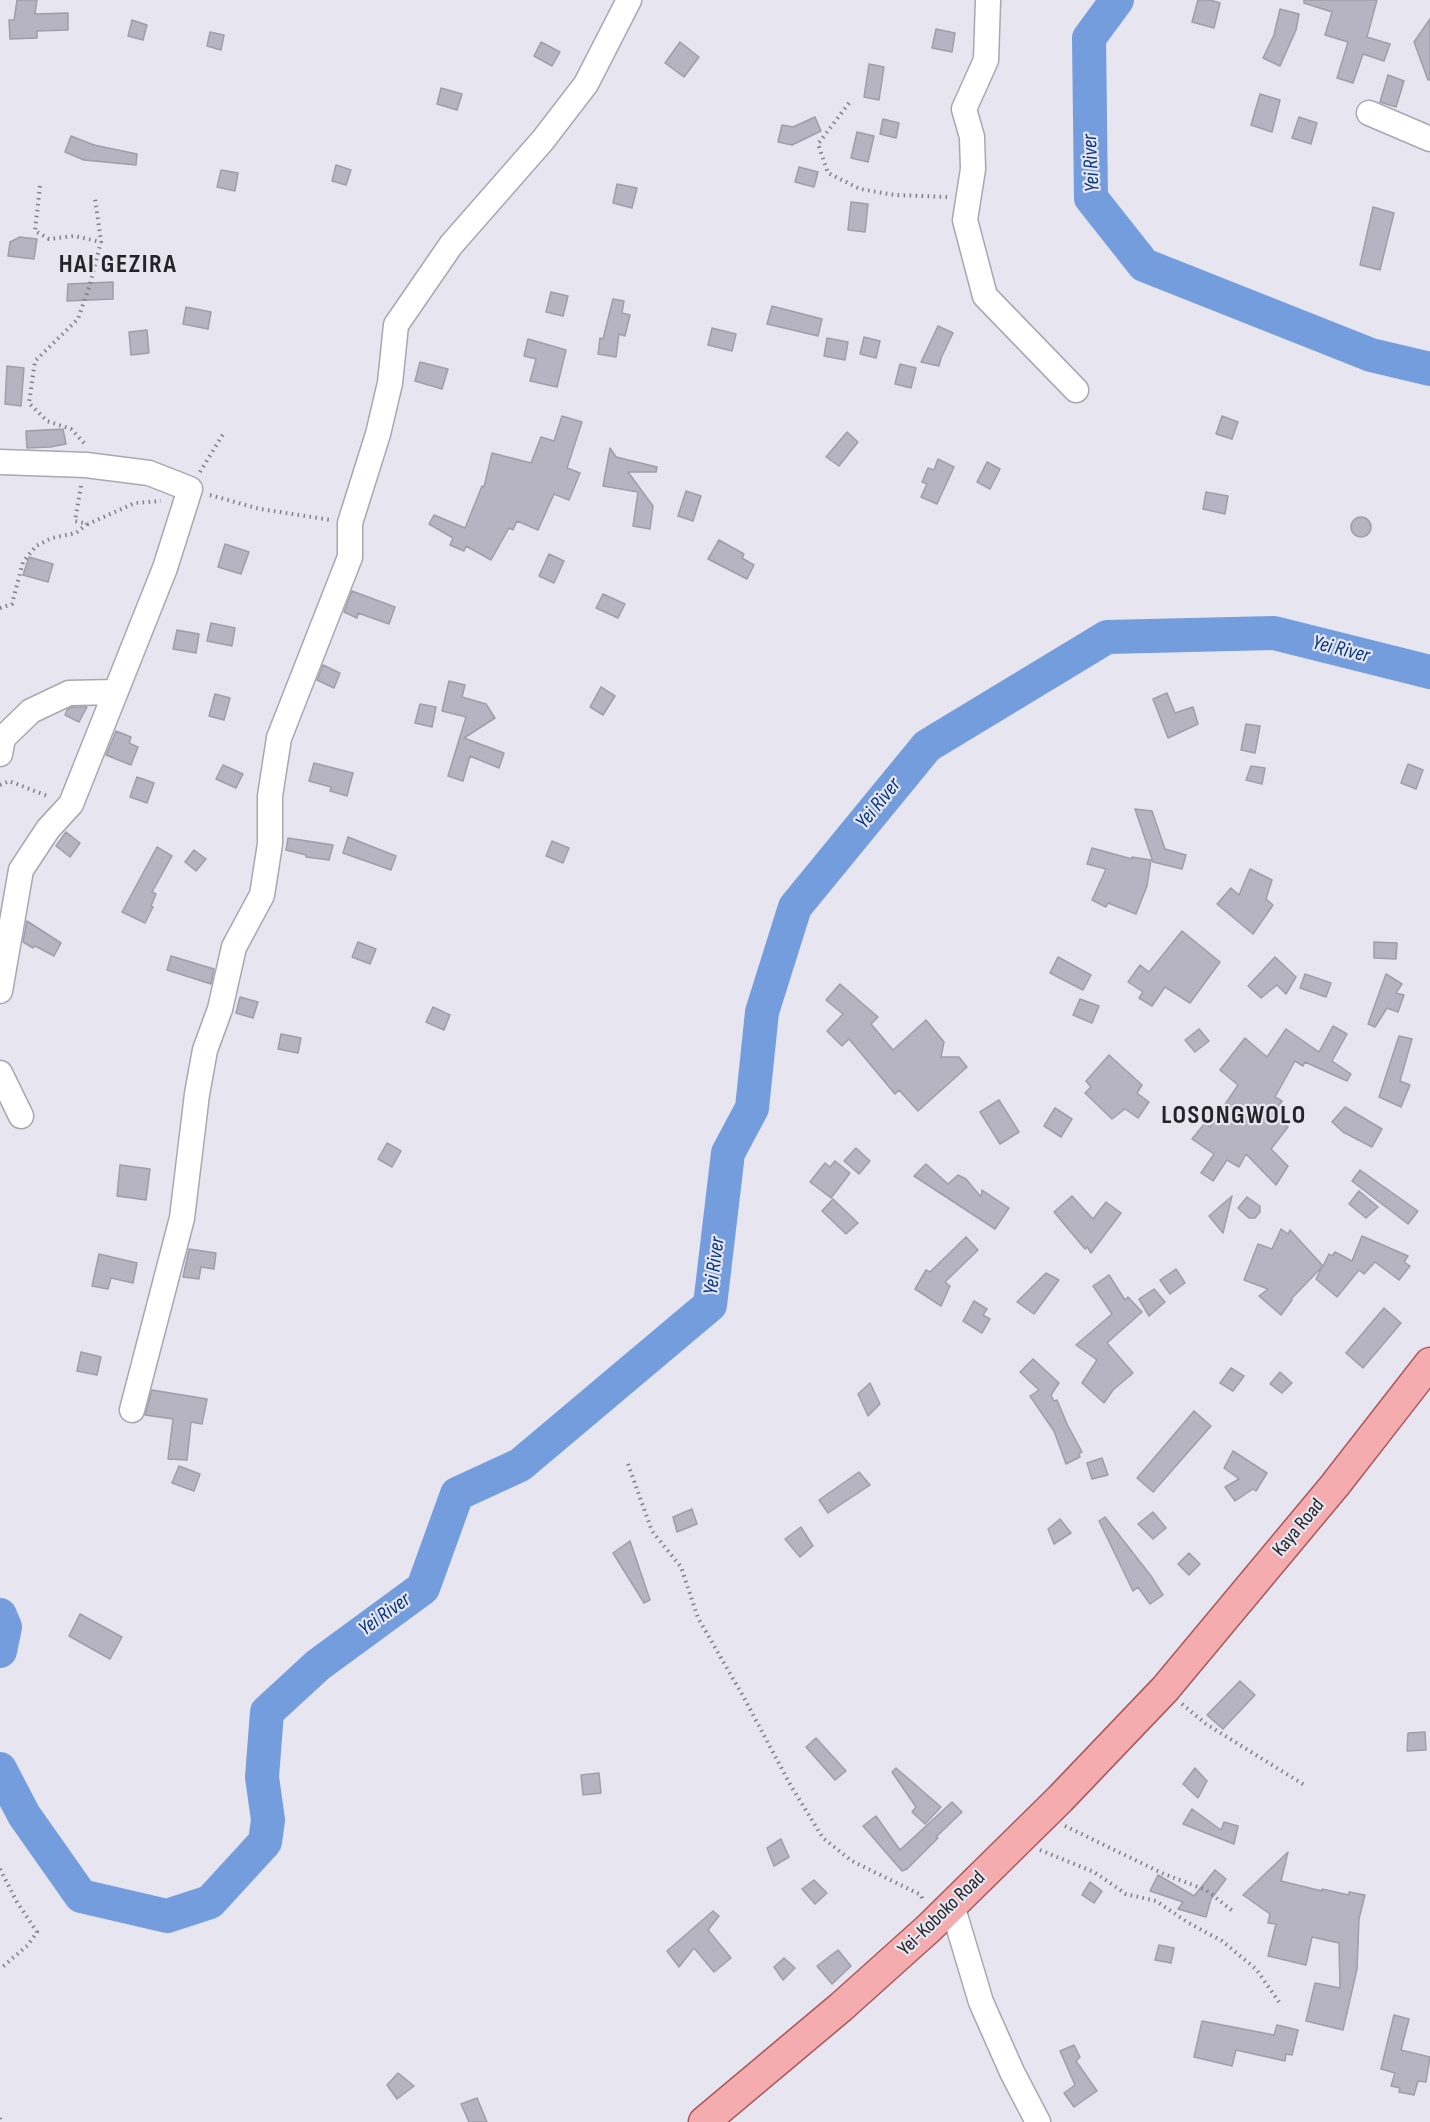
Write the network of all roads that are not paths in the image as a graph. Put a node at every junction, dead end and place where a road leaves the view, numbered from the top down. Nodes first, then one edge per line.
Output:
1 (629, 0) edge
2 (988, 0) edge
3 (1369, 113) dead end
4 (1430, 139) edge
5 (1076, 390) dead end
6 (0, 462) edge
7 (115, 692) junction
8 (0, 754) edge
9 (0, 991) edge
10 (0, 1072) edge
11 (21, 1116) dead end
12 (1430, 1364) edge
13 (132, 1410) dead end
14 (1165, 1689) joint
15 (952, 1905) junction
16 (704, 2122) edge
17 (1038, 2122) edge

1 - 13 street
2 - 5 street
3 - 4 street
6 - 7 street
7 - 8 street
7 - 9 street
10 - 11 street
12 - 14 main road, Kaya Road
14 - 15 main road, Yei-Koboko Road
15 - 16 main road, Yei-Koboko Road
15 - 17 street

